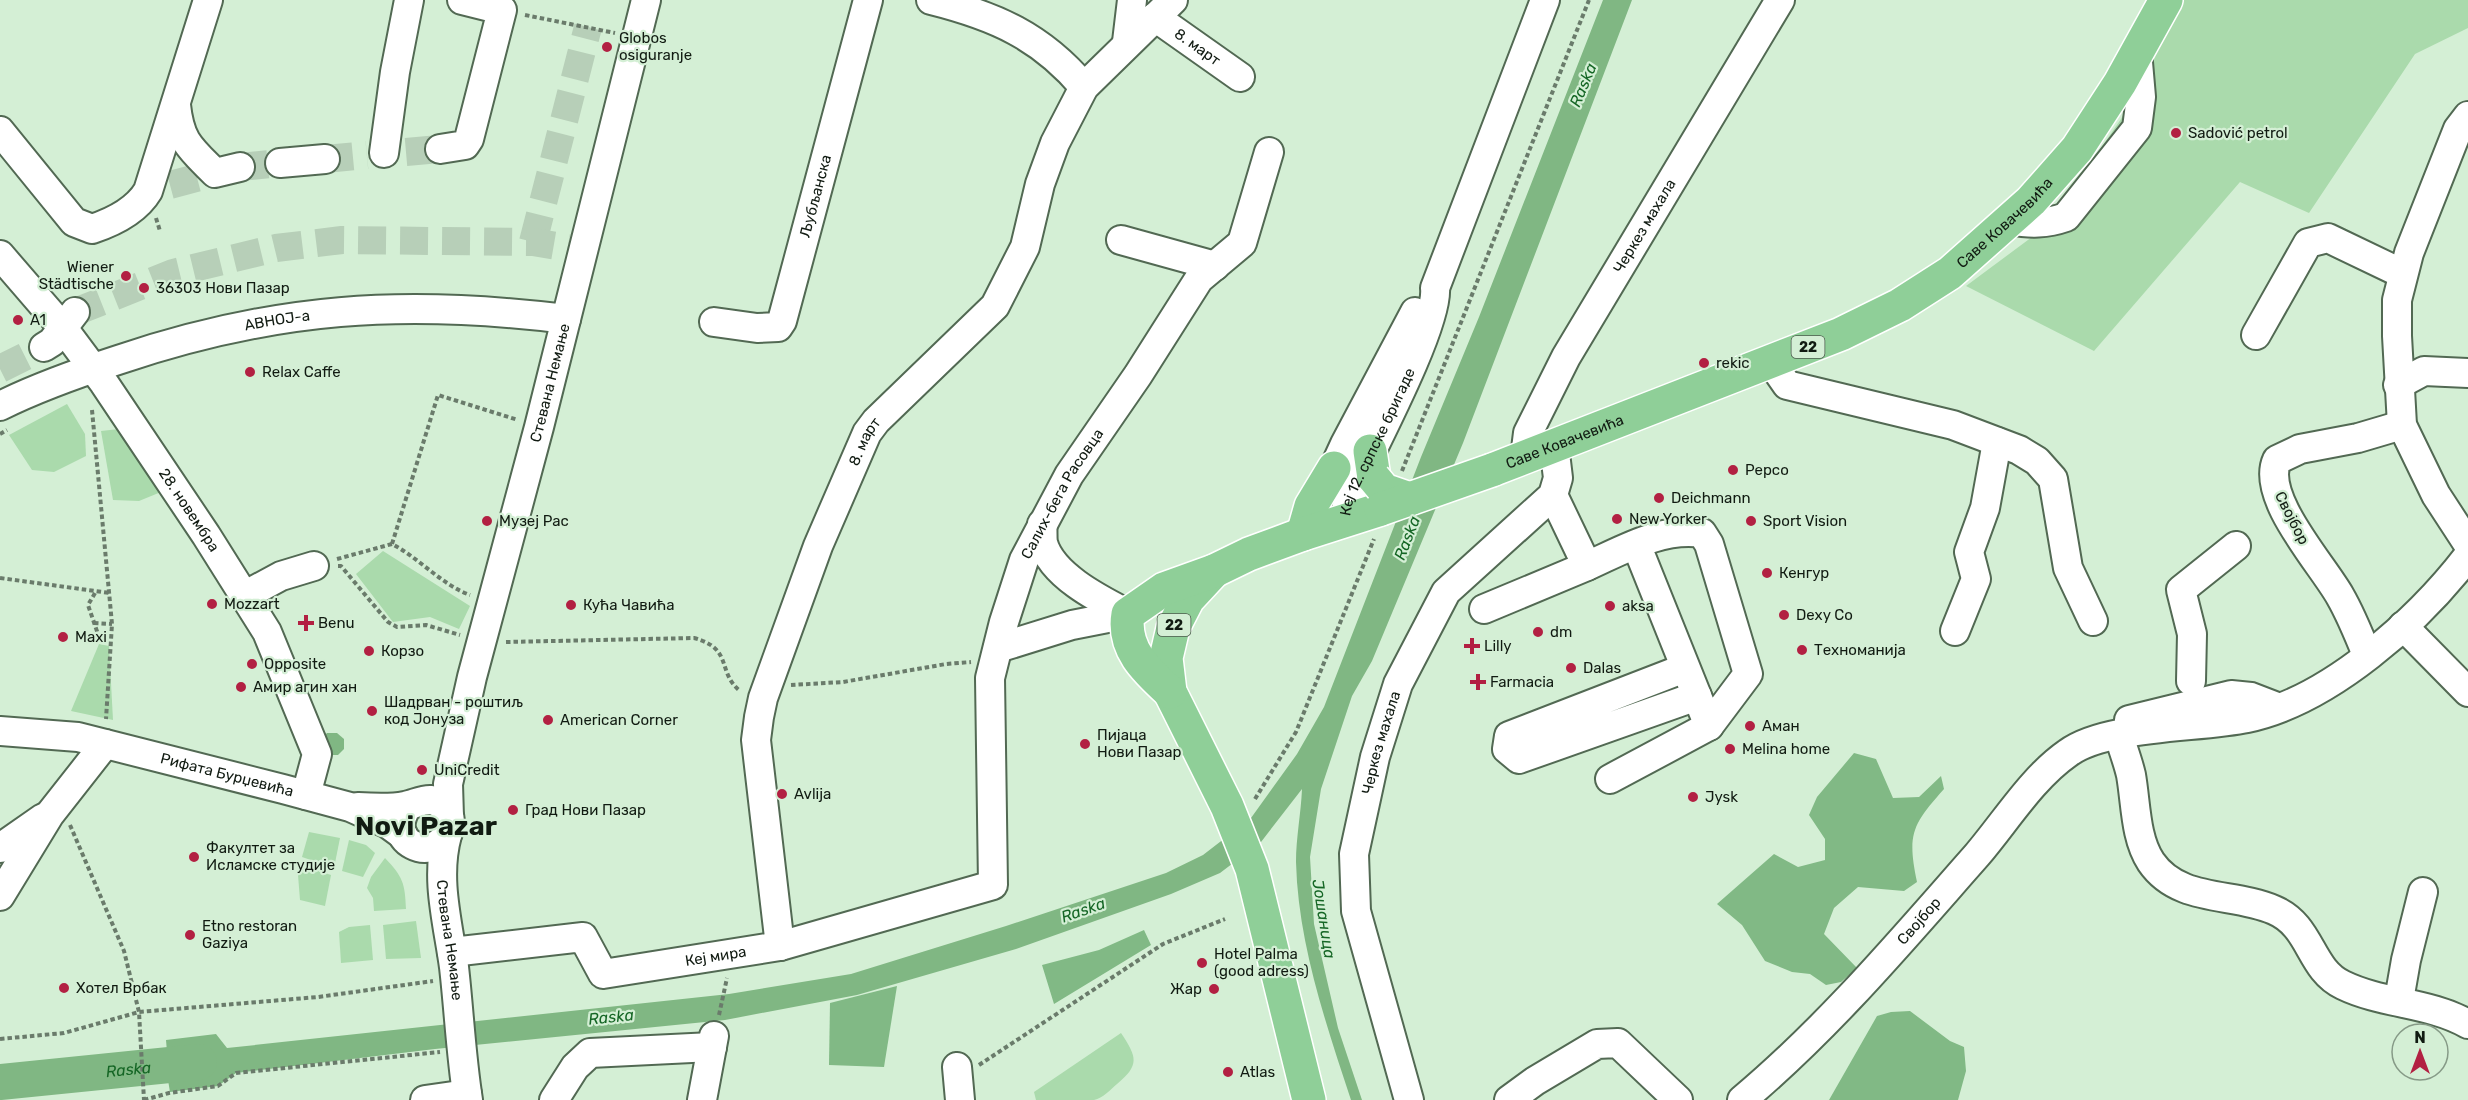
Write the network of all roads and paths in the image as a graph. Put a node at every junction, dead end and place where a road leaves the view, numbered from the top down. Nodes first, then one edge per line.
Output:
1 (208, 0) edge
2 (409, 0) edge
3 (462, 0) edge
4 (646, 0) edge
5 (868, 0) edge
6 (931, 0) edge
7 (1132, 0) edge
8 (1545, 0) edge
9 (1589, 0) edge
10 (1780, 0) edge
11 (2166, 0) edge
12 (1164, 8) edge
13 (502, 10) junction
14 (636, 38) junction
15 (1127, 42) junction
16 (1240, 77) dead end
17 (1084, 87) junction
18 (176, 105) junction
19 (2468, 116) edge
20 (0, 131) edge
21 (440, 148) tunnel mouth
22 (1269, 152) dead end
23 (386, 153) dead end
24 (325, 159) tunnel mouth
25 (280, 164) tunnel mouth
26 (218, 172) dead end
27 (1120, 240) dead end
28 (0, 255) edge
29 (1207, 272) junction
30 (2403, 274) junction
31 (1435, 288) junction
32 (566, 319) junction
33 (714, 322) dead end
34 (2256, 335) dead end
35 (1771, 362) junction
36 (92, 369) junction
37 (2468, 373) edge
38 (2398, 385) junction
39 (92, 400) dead end
40 (0, 406) edge
41 (2402, 425) junction
42 (539, 427) junction
43 (1997, 442) junction
44 (1539, 451) junction
45 (1334, 468) junction
46 (1385, 491) junction
47 (1552, 495) junction
48 (1344, 521) junction
49 (1042, 524) junction
50 (1303, 534) junction
51 (392, 544) junction
52 (1636, 544) junction
53 (2468, 544) edge
54 (2236, 546) dead end
55 (2468, 556) edge
56 (314, 566) junction
57 (1587, 566) junction
58 (1214, 572) junction
59 (0, 578) edge
60 (95, 592) junction
61 (110, 593) junction
62 (244, 596) junction
63 (494, 602) junction
64 (1484, 609) dead end
65 (1128, 614) junction
66 (2093, 621) dead end
67 (94, 623) junction
68 (112, 624) junction
69 (2403, 626) junction
70 (1955, 631) dead end
71 (99, 637) dead end
72 (483, 642) junction
73 (996, 655) junction
74 (2367, 655) junction
75 (1685, 668) junction
76 (2185, 685) junction
77 (767, 687) junction
78 (2468, 692) edge
79 (1170, 693) junction
80 (1697, 696) junction
81 (2277, 707) junction
82 (1709, 726) junction
83 (0, 731) edge
84 (105, 737) junction
85 (2105, 739) junction
86 (451, 765) junction
87 (1610, 779) dead end
88 (306, 795) junction
89 (415, 802) junction
90 (1241, 803) junction
91 (350, 807) junction
92 (55, 808) junction
93 (448, 826) junction
94 (409, 841) junction
95 (0, 848) edge
96 (993, 885) joint
97 (2423, 892) dead end
98 (0, 896) edge
99 (443, 902) junction
100 (1225, 919) dead end
101 (780, 946) junction
102 (729, 971) dead end
103 (454, 975) junction
104 (2399, 1000) junction
105 (139, 1012) junction
106 (2468, 1024) edge
107 (0, 1040) edge
108 (713, 1041) junction
109 (462, 1048) junction
110 (957, 1067) joint
111 (467, 1097) edge
112 (1411, 1098) edge
113 (144, 1100) edge
114 (425, 1100) edge
115 (554, 1100) edge
116 (702, 1100) edge
117 (960, 1100) edge
118 (1309, 1100) edge
119 (1509, 1100) edge
120 (1678, 1100) edge
121 (1742, 1100) edge

1 - 18 street
2 - 23 street
3 - 13 street
4 - 14 street, Стевана Немање
5 - 33 street, Љубљанска
6 - 17 street
7 - 15 street
8 - 31 street, Кеј 12. српске бригаде
9 - 46 path
10 - 44 street, Черкез махала
11 - 35 main road, Саве Ковачевића / 22
12 - 15 street, 8. март
12 - 16 street, 8. март
13 - 14 path
13 - 21 street
14 - 32 street, Стевана Немање
15 - 17 street, 8. март
17 - 77 street, 8. март
18 - 20 street
18 - 26 street
19 - 30 street
22 - 29 street, Салих-бега Расовца
24 - 25 street
27 - 29 street
28 - 36 street, 28. новембра
29 - 49 street, Салих-бега Расовца
30 - 34 street
30 - 38 street
31 - 45 street, Кеј 12. српске бригаде
31 - 46 street, Кеј 12. српске бригаде
32 - 36 street, АВНОЈ-а
32 - 42 street, Стевана Немање
35 - 43 street
35 - 44 main road, Саве Ковачевића / 22
36 - 40 street, АВНОЈ-а
36 - 62 street, 28. новембра
37 - 38 street
38 - 41 street
39 - 61 path
41 - 53 street
41 - 74 street, Својбор
42 - 51 path
42 - 63 street, Стевана Немање
43 - 66 street
43 - 70 street
44 - 46 main road, Саве Ковачевића / 22, bridge
44 - 47 street, Черкез махала
45 - 48 street, Кеј 12. српске бригаде
45 - 50 main road
46 - 48 main road, 22
46 - 48 street, Кеј 12. српске бригаде
46 - 90 path
47 - 57 street
47 - 112 street, Черкез махала
48 - 50 main road, 22
49 - 65 street
49 - 73 street, Салих-бега Расовца
50 - 58 main road, 22
51 - 56 path
51 - 63 path
52 - 57 street
52 - 75 street
52 - 82 street
54 - 76 street
55 - 69 street, Својбор
56 - 62 street
56 - 72 path
57 - 64 street
58 - 65 main road, 22
58 - 79 main road, 22
59 - 60 path
60 - 61 path
60 - 67 path
61 - 68 path
62 - 88 street, 28. новембра
63 - 72 street, Стевана Немање
65 - 73 street
65 - 79 main road, 22
67 - 68 path
67 - 71 path
68 - 84 path
69 - 74 street, Својбор
69 - 78 street
72 - 77 path
72 - 86 street, Стевана Немање
73 - 77 path
73 - 96 street, Салих-бега Расовца
74 - 81 street, Својбор
75 - 80 street
75 - 80 street
76 - 81 street, Својбор
76 - 85 street, Својбор
77 - 101 street, 8. март
79 - 90 main road, 22
80 - 82 street
81 - 85 street, Својбор
82 - 87 street
83 - 84 street, Рифата Бурџевића
84 - 88 street, Рифата Бурџевића
84 - 92 street
85 - 104 street
85 - 121 street, Својбор
86 - 89 street
86 - 93 street, Стевана Немање
88 - 91 street, Рифата Бурџевића
89 - 91 street, Рифата Бурџевића
89 - 93 street
89 - 94 street
90 - 118 main road, 22
91 - 94 street, Рифата Бурџевића
92 - 95 street
92 - 98 street
92 - 105 path
93 - 94 street
93 - 99 street, Стевана Немање
94 - 99 street
96 - 101 street, Кеј мира
97 - 104 street
99 - 103 street, Стевана Немање
100 - 110 path
101 - 103 street, Кеј мира
102 - 108 path
103 - 105 path
103 - 109 street, Стевана Немање
104 - 106 street
105 - 107 path
105 - 113 path
108 - 115 street
108 - 116 street
109 - 111 street, Стевана Немање
109 - 113 path
110 - 117 street
111 - 114 street
119 - 120 street

